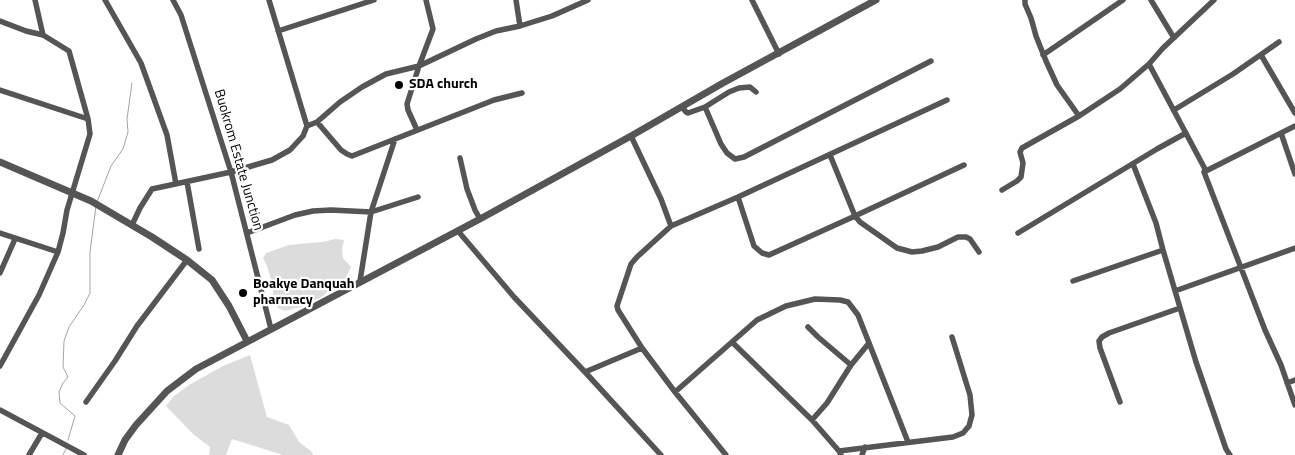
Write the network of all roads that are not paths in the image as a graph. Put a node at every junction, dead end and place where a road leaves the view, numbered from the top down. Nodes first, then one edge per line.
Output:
1 (35, 0) edge
2 (105, 0) edge
3 (173, 0) edge
4 (269, 0) edge
5 (348, 0) edge
6 (374, 0) edge
7 (426, 0) edge
8 (516, 0) edge
9 (753, 0) edge
10 (876, 0) edge
11 (1025, 0) edge
12 (1123, 0) edge
13 (1151, 0) edge
14 (1214, 0) edge
15 (585, 1) edge
16 (351, 8) junction
17 (0, 21) edge
18 (520, 26) junction
19 (278, 31) junction
20 (43, 35) junction
21 (1174, 38) junction
22 (1279, 42) dead end
23 (779, 54) junction
24 (1260, 54) junction
25 (1043, 55) junction
26 (931, 61) dead end
27 (1149, 64) junction
28 (419, 66) junction
29 (723, 83) junction
30 (0, 90) edge
31 (729, 92) junction
32 (756, 92) dead end
33 (522, 93) dead end
34 (947, 100) dead end
35 (682, 106) junction
36 (705, 107) junction
37 (1174, 110) junction
38 (1295, 113) edge
39 (1079, 116) junction
40 (88, 119) junction
41 (318, 122) junction
42 (307, 126) junction
43 (1295, 126) edge
44 (418, 130) junction
45 (1186, 133) junction
46 (1281, 133) junction
47 (631, 136) junction
48 (395, 139) junction
49 (830, 155) junction
50 (460, 158) dead end
51 (0, 162) edge
52 (1133, 164) junction
53 (964, 165) dead end
54 (231, 172) junction
55 (1204, 172) junction
56 (1295, 174) edge
57 (187, 182) junction
58 (176, 184) junction
59 (1002, 190) dead end
60 (72, 192) junction
61 (418, 197) dead end
62 (738, 197) junction
63 (371, 212) junction
64 (855, 216) junction
65 (480, 219) junction
66 (132, 225) junction
67 (671, 226) junction
68 (458, 231) junction
69 (0, 233) edge
70 (247, 233) junction
71 (1018, 233) dead end
72 (15, 239) junction
73 (1295, 248) edge
74 (199, 249) dead end
75 (1163, 250) junction
76 (58, 252) junction
77 (979, 252) dead end
78 (187, 260) junction
79 (1242, 267) junction
80 (0, 273) edge
81 (1073, 281) dead end
82 (360, 282) junction
83 (1175, 291) junction
84 (1180, 308) junction
85 (808, 327) dead end
86 (271, 329) junction
87 (952, 337) dead end
88 (247, 341) junction
89 (733, 343) junction
90 (868, 343) junction
91 (642, 348) junction
92 (850, 365) junction
93 (0, 366) edge
94 (585, 372) junction
95 (1295, 380) edge
96 (1287, 383) junction
97 (675, 392) junction
98 (86, 402) dead end
99 (1120, 402) dead end
100 (1295, 405) edge
101 (0, 410) edge
102 (812, 420) junction
103 (42, 433) junction
104 (908, 442) junction
105 (865, 447) junction
106 (840, 453) edge
107 (29, 455) edge
108 (84, 455) edge
109 (118, 455) edge
110 (660, 455) edge
111 (726, 455) edge
112 (862, 455) edge
113 (1230, 455) edge

1 - 20 street
2 - 58 street
3 - 54 street, Buokrom Estate Junction
4 - 19 street
5 - 16 street
6 - 16 street
7 - 28 street
8 - 18 street
9 - 23 street
10 - 23 street
11 - 25 street
12 - 25 street
13 - 21 street
14 - 21 street
15 - 18 street
16 - 19 street
17 - 20 street
18 - 28 street
19 - 42 street
20 - 40 street
21 - 27 street
22 - 24 street
23 - 29 street
24 - 37 street
24 - 38 street
25 - 39 street
26 - 36 street
27 - 37 street
27 - 39 street
28 - 41 street
28 - 44 street
29 - 31 street
29 - 35 street
30 - 40 street
31 - 32 street
31 - 36 street
33 - 44 street
34 - 49 street
35 - 36 street
35 - 47 street
37 - 45 street
39 - 59 street
40 - 60 street
41 - 42 street
41 - 48 street
42 - 54 street
43 - 46 street
44 - 48 street
45 - 52 street
45 - 55 street
46 - 55 street
46 - 56 street
47 - 65 street
47 - 67 street
48 - 63 street
49 - 62 street
49 - 64 street
50 - 65 street
51 - 60 street
52 - 71 street
52 - 75 street
53 - 64 street
54 - 57 street
54 - 70 street, Buokrom Estate Junction
55 - 79 street
57 - 58 street
57 - 74 street
58 - 66 street
60 - 66 street
60 - 76 street
61 - 63 street
62 - 64 street
62 - 67 street
63 - 70 street
63 - 82 street
64 - 77 street
65 - 68 street
66 - 78 street
67 - 91 street
68 - 82 street
68 - 94 street
69 - 72 street
70 - 86 street, Buokrom Estate Junction
72 - 76 street
72 - 80 street
73 - 79 street
75 - 81 street
75 - 83 street
76 - 93 street
78 - 88 street
78 - 98 street
79 - 83 street
79 - 96 street
82 - 86 street
83 - 84 street
84 - 99 street
84 - 113 street
85 - 92 street
86 - 88 street
87 - 104 street
88 - 109 street
89 - 90 street
89 - 97 street
89 - 102 street
90 - 92 street
90 - 104 street
91 - 94 street
91 - 97 street
92 - 102 street
94 - 110 street
95 - 96 street
96 - 100 street
97 - 111 street
101 - 103 street
102 - 106 street
103 - 107 street
103 - 108 street
104 - 105 street
105 - 106 street
105 - 112 street

